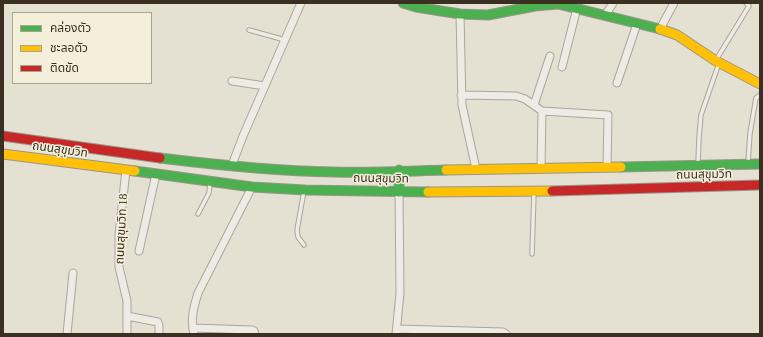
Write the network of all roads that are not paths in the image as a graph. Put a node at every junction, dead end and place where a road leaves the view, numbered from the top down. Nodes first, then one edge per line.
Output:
1 (301, 3) edge
2 (403, 3) edge
3 (558, 3) edge
4 (613, 3) edge
5 (674, 3) edge
6 (746, 3) edge
7 (417, 5) edge
8 (534, 5) edge
9 (577, 8) junction
10 (460, 14) junction
11 (606, 14) junction
12 (637, 24) junction
13 (660, 29) junction
14 (249, 30) dead end
15 (285, 40) junction
16 (550, 56) dead end
17 (717, 62) junction
18 (562, 67) dead end
19 (232, 81) dead end
20 (617, 83) dead end
21 (760, 84) edge
22 (265, 86) junction
23 (461, 95) junction
24 (760, 95) edge
25 (534, 105) junction
26 (542, 111) junction
27 (3, 136) edge
28 (3, 154) edge
29 (748, 164) junction
30 (760, 164) edge
31 (232, 165) junction
32 (698, 165) junction
33 (607, 167) junction
34 (541, 168) junction
35 (476, 169) junction
36 (126, 170) junction
37 (399, 170) junction
38 (156, 174) junction
39 (210, 181) junction
40 (760, 185) edge
41 (252, 187) junction
42 (305, 190) junction
43 (534, 191) junction
44 (399, 192) junction
45 (198, 214) dead end
46 (304, 245) dead end
47 (139, 251) dead end
48 (532, 254) dead end
49 (73, 274) dead end
50 (127, 316) junction
51 (194, 331) edge
52 (396, 331) edge
53 (67, 334) edge
54 (127, 334) edge
55 (159, 334) edge
56 (255, 334) edge
57 (506, 334) edge

1 - 15 street
2 - 7 main road
3 - 8 main road
3 - 9 main road
4 - 11 street
5 - 13 street
6 - 17 lane
7 - 10 main road
8 - 10 main road
9 - 11 main road
9 - 18 street
10 - 23 street
11 - 12 main road
12 - 13 main road
12 - 20 street
13 - 17 main road
14 - 15 lane
15 - 22 street
16 - 25 street
17 - 21 main road
17 - 32 lane
19 - 22 street
22 - 31 street
23 - 25 street
23 - 35 street
24 - 29 lane
25 - 26 street
26 - 33 street
26 - 34 street
27 - 31 main road, ถนนสุขุมวิท
28 - 36 main road, ถนนสุขุมวิท
29 - 30 main road, ถนนสุขุมวิท
29 - 32 main road, ถนนสุขุมวิท
31 - 37 main road, ถนนสุขุมวิท
32 - 33 main road, ถนนสุขุมวิท
33 - 34 main road, ถนนสุขุมวิท
34 - 35 main road, ถนนสุขุมวิท
35 - 37 main road, ถนนสุขุมวิท
36 - 38 main road, ถนนสุขุมวิท
36 - 50 street, ถนนสุขุมวิท 18
37 - 44 main road
38 - 39 main road, ถนนสุขุมวิท
38 - 47 street
39 - 41 main road, ถนนสุขุมวิท
39 - 45 lane
40 - 43 main road, ถนนสุขุมวิท
41 - 42 main road, ถนนสุขุมวิท
41 - 51 street
42 - 44 main road, ถนนสุขุมวิท
42 - 46 lane
43 - 44 main road, ถนนสุขุมวิท
43 - 48 lane
44 - 52 street
49 - 53 street
50 - 54 street, ถนนสุขุมวิท 18
50 - 55 street
51 - 56 street
52 - 57 street

